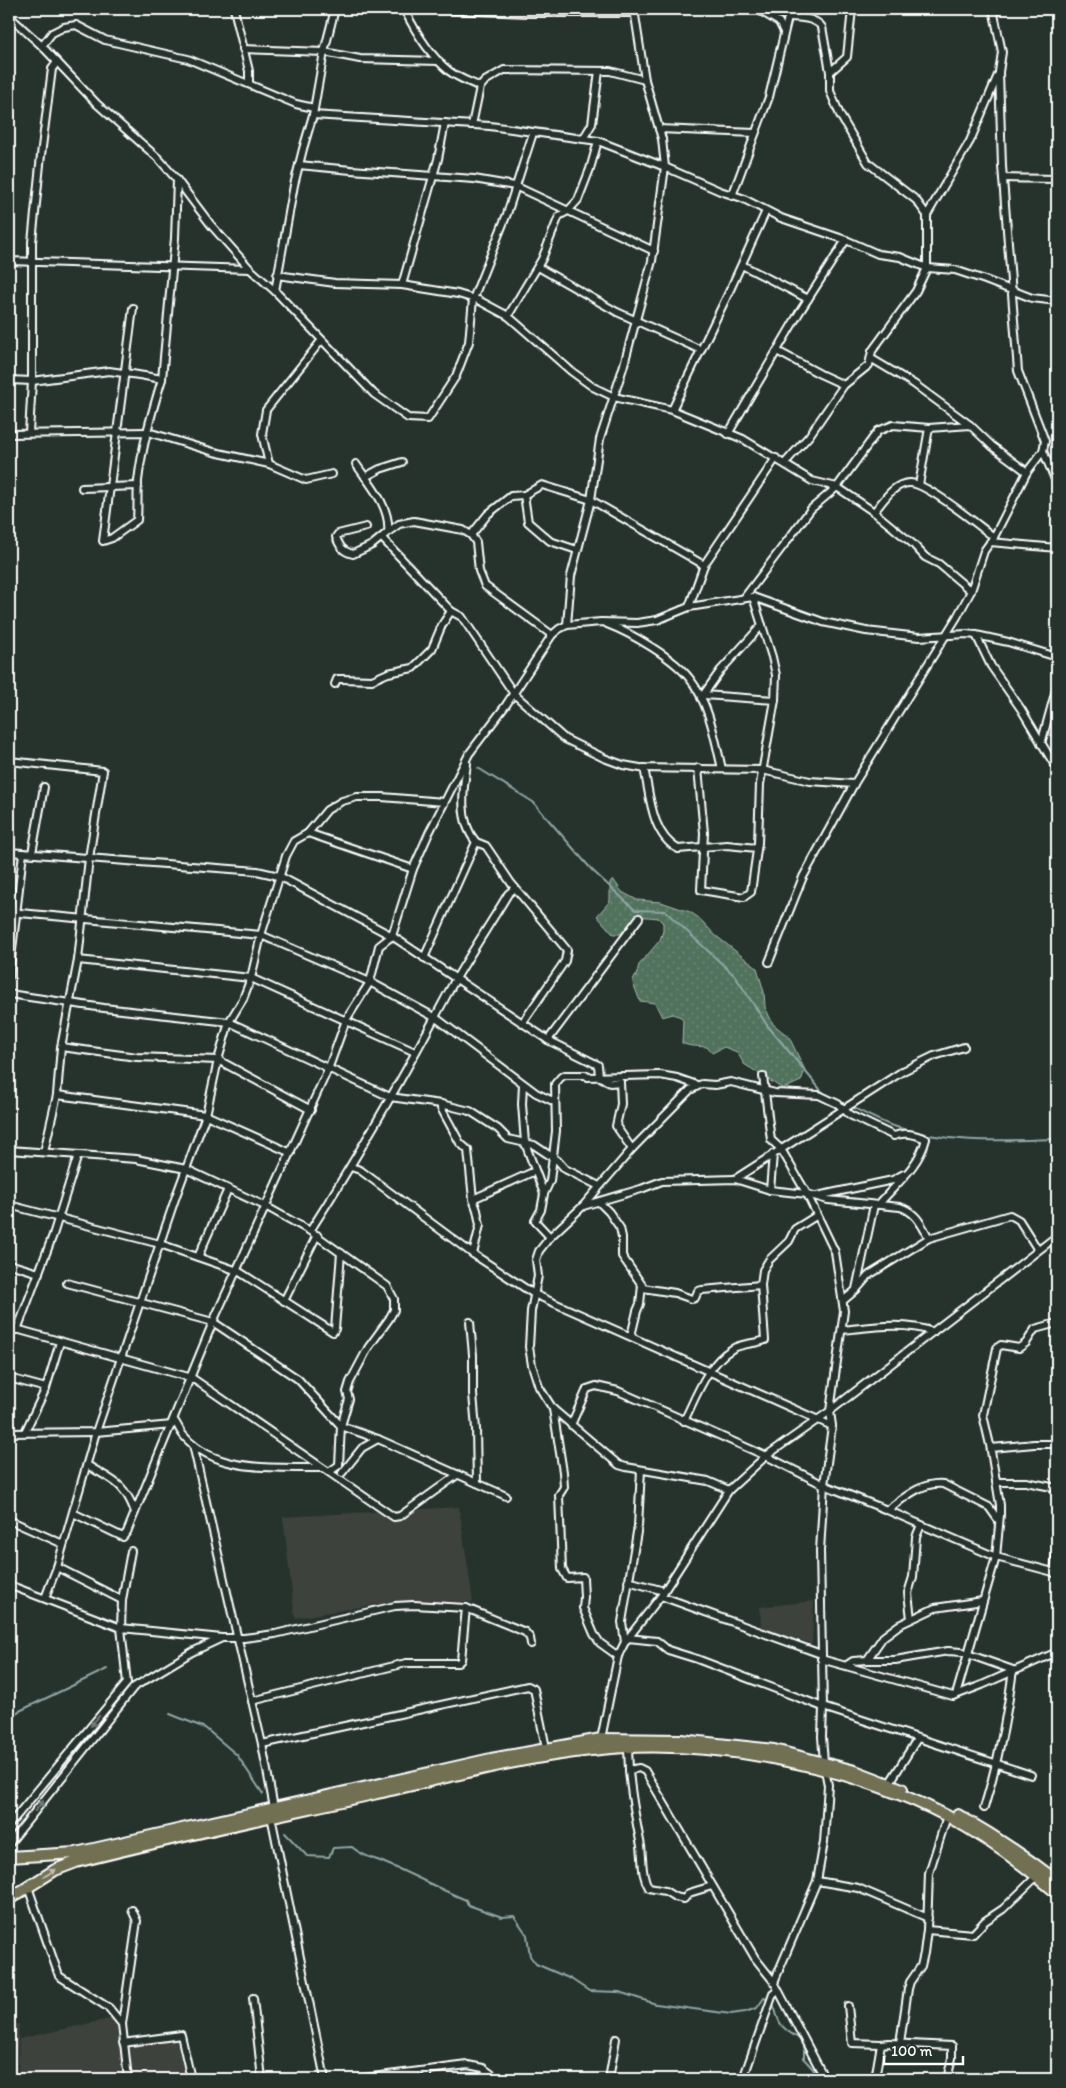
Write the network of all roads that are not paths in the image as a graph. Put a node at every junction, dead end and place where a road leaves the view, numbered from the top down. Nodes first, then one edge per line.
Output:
1 (234, 9) edge
2 (335, 9) edge
3 (404, 9) edge
4 (423, 9) edge
5 (757, 9) edge
6 (790, 9) edge
7 (852, 9) edge
8 (993, 9) edge
9 (467, 10) edge
10 (634, 11) edge
11 (9, 16) edge
12 (788, 17) junction
13 (784, 32) junction
14 (42, 46) junction
15 (243, 49) junction
16 (324, 52) junction
17 (438, 61) junction
18 (57, 62) junction
19 (599, 71) junction
20 (830, 72) junction
21 (1000, 72) junction
22 (646, 80) junction
23 (249, 84) junction
24 (480, 87) junction
25 (314, 112) junction
26 (445, 123) junction
27 (472, 125) junction
28 (659, 129) junction
29 (533, 133) junction
30 (756, 133) junction
31 (583, 139) junction
32 (598, 141) junction
33 (299, 164) junction
34 (665, 167) junction
35 (433, 175) junction
36 (1003, 178) junction
37 (1057, 179) edge
38 (177, 180) junction
39 (515, 186) junction
40 (732, 196) junction
41 (568, 211) junction
42 (766, 211) junction
43 (927, 215) junction
44 (846, 240) junction
45 (654, 251) junction
46 (9, 262) edge
47 (31, 262) junction
48 (742, 265) junction
49 (172, 268) junction
50 (538, 268) junction
51 (927, 268) junction
52 (250, 269) junction
53 (277, 275) junction
54 (402, 285) junction
55 (1012, 289) junction
56 (275, 291) junction
57 (474, 299) junction
58 (808, 299) junction
59 (1057, 301) edge
60 (133, 308) dead end
61 (508, 316) junction
62 (636, 321) junction
63 (321, 340) junction
64 (701, 350) junction
65 (777, 351) junction
66 (872, 359) junction
67 (125, 373) junction
68 (162, 379) junction
69 (9, 380) edge
70 (32, 381) junction
71 (844, 385) junction
72 (614, 398) junction
73 (672, 410) junction
74 (970, 425) junction
75 (929, 428) junction
76 (117, 432) junction
77 (148, 432) junction
78 (29, 433) junction
79 (9, 434) edge
80 (728, 434) junction
81 (1043, 450) junction
82 (776, 458) junction
83 (402, 462) dead end
84 (785, 463) junction
85 (269, 464) junction
86 (356, 464) dead end
87 (1027, 472) junction
88 (332, 474) dead end
89 (365, 477) junction
90 (1057, 484) edge
91 (919, 485) junction
92 (110, 486) junction
93 (138, 486) junction
94 (837, 487) junction
95 (82, 488) dead end
96 (524, 494) junction
97 (590, 500) junction
98 (874, 512) junction
99 (366, 527) dead end
100 (388, 532) junction
101 (471, 535) junction
102 (382, 538) junction
103 (992, 539) junction
104 (1057, 548) edge
105 (577, 550) junction
106 (704, 565) junction
107 (971, 590) junction
108 (753, 596) junction
109 (744, 598) junction
110 (689, 607) junction
111 (451, 611) junction
112 (601, 622) junction
113 (567, 625) junction
114 (762, 625) junction
115 (552, 635) junction
116 (944, 636) junction
117 (976, 636) junction
118 (1057, 656) edge
119 (334, 684) dead end
120 (1057, 686) edge
121 (514, 694) junction
122 (703, 696) junction
123 (775, 700) junction
124 (1041, 744) junction
125 (9, 761) edge
126 (468, 761) junction
127 (644, 768) junction
128 (698, 768) junction
129 (722, 769) junction
130 (1057, 769) edge
131 (762, 770) junction
132 (854, 784) junction
133 (44, 786) dead end
134 (444, 802) junction
135 (308, 833) junction
136 (476, 842) junction
137 (702, 847) junction
138 (757, 848) junction
139 (9, 852) edge
140 (23, 853) junction
141 (32, 853) junction
142 (89, 858) junction
143 (413, 869) junction
144 (279, 876) junction
145 (515, 888) junction
146 (9, 912) edge
147 (17, 912) junction
148 (84, 918) junction
149 (639, 918) dead end
150 (261, 935) junction
151 (392, 936) junction
152 (424, 958) junction
153 (78, 960) junction
154 (769, 962) dead end
155 (9, 977) edge
156 (251, 978) junction
157 (457, 978) junction
158 (370, 982) junction
159 (9, 994) edge
160 (70, 1003) junction
161 (436, 1018) junction
162 (346, 1020) junction
163 (229, 1022) junction
164 (523, 1022) junction
165 (548, 1040) junction
166 (61, 1047) junction
167 (964, 1047) dead end
168 (415, 1052) junction
169 (218, 1060) junction
170 (329, 1067) junction
171 (600, 1076) junction
172 (763, 1076) dead end
173 (523, 1084) junction
174 (697, 1085) junction
175 (765, 1090) junction
176 (57, 1095) junction
177 (390, 1097) junction
178 (555, 1102) junction
179 (441, 1104) junction
180 (311, 1110) junction
181 (844, 1110) junction
182 (206, 1115) junction
183 (525, 1143) junction
184 (632, 1149) junction
185 (781, 1149) junction
186 (9, 1150) edge
187 (44, 1152) junction
188 (291, 1153) junction
189 (773, 1154) junction
190 (78, 1155) junction
191 (552, 1158) junction
192 (351, 1167) junction
193 (186, 1169) junction
194 (912, 1169) junction
195 (535, 1171) junction
196 (735, 1179) junction
197 (599, 1186) junction
198 (228, 1189) junction
199 (770, 1190) junction
200 (544, 1194) junction
201 (810, 1196) junction
202 (472, 1199) junction
203 (599, 1202) junction
204 (9, 1205) edge
205 (877, 1205) junction
206 (583, 1206) junction
207 (267, 1207) junction
208 (816, 1216) junction
209 (58, 1219) junction
210 (310, 1231) junction
211 (316, 1235) junction
212 (1057, 1236) edge
213 (550, 1237) junction
214 (929, 1238) junction
215 (160, 1244) junction
216 (1038, 1250) junction
217 (341, 1253) junction
218 (473, 1254) junction
219 (198, 1257) junction
220 (9, 1264) edge
221 (238, 1271) junction
222 (39, 1273) junction
223 (67, 1283) dead end
224 (761, 1285) junction
225 (643, 1288) junction
226 (856, 1290) junction
227 (534, 1294) junction
228 (844, 1300) junction
229 (284, 1301) junction
230 (140, 1303) junction
231 (214, 1322) junction
232 (470, 1322) dead end
233 (1057, 1323) edge
234 (9, 1327) edge
235 (18, 1330) junction
236 (842, 1330) junction
237 (933, 1332) junction
238 (631, 1336) junction
239 (60, 1342) junction
240 (122, 1359) junction
241 (710, 1371) junction
242 (9, 1378) edge
243 (192, 1378) junction
244 (46, 1388) junction
245 (553, 1409) junction
246 (830, 1411) junction
247 (817, 1419) junction
248 (684, 1420) junction
249 (173, 1422) junction
250 (571, 1425) junction
251 (341, 1426) junction
252 (832, 1426) junction
253 (25, 1432) junction
254 (96, 1432) junction
255 (9, 1433) edge
256 (378, 1439) junction
257 (1057, 1444) edge
258 (193, 1445) junction
259 (991, 1448) junction
260 (766, 1456) junction
261 (87, 1465) junction
262 (339, 1465) junction
263 (323, 1468) junction
264 (641, 1470) junction
265 (329, 1472) junction
266 (342, 1473) junction
267 (457, 1475) junction
268 (996, 1482) junction
269 (477, 1483) junction
270 (347, 1485) junction
271 (824, 1485) junction
272 (1057, 1488) edge
273 (730, 1490) junction
274 (506, 1496) dead end
275 (1000, 1505) junction
276 (887, 1510) junction
277 (993, 1510) junction
278 (135, 1512) junction
279 (72, 1513) junction
280 (9, 1520) edge
281 (1000, 1522) junction
282 (921, 1525) junction
283 (63, 1544) junction
284 (1057, 1544) edge
285 (131, 1551) dead end
286 (996, 1557) junction
287 (56, 1567) junction
288 (1056, 1573) edge
289 (628, 1581) junction
290 (9, 1585) edge
291 (662, 1593) junction
292 (45, 1598) junction
293 (122, 1600) junction
294 (983, 1601) junction
295 (466, 1608) junction
296 (911, 1619) junction
297 (121, 1628) junction
298 (222, 1638) junction
299 (237, 1638) junction
300 (627, 1640) junction
301 (531, 1644) dead end
302 (1057, 1652) edge
303 (968, 1653) junction
304 (618, 1656) junction
305 (821, 1656) junction
306 (867, 1660) junction
307 (847, 1665) junction
308 (1013, 1670) junction
309 (956, 1695) junction
310 (252, 1702) junction
311 (823, 1707) junction
312 (917, 1739) junction
313 (601, 1740) junction
314 (262, 1744) junction
315 (546, 1748) junction
316 (628, 1748) junction
317 (997, 1765) junction
318 (824, 1766) junction
319 (629, 1770) junction
320 (1031, 1775) dead end
321 (889, 1784) junction
322 (984, 1808) dead end
323 (273, 1812) junction
324 (947, 1816) junction
325 (9, 1825) edge
326 (9, 1844) edge
327 (9, 1858) edge
328 (1037, 1876) junction
329 (817, 1881) junction
330 (1057, 1881) edge
331 (712, 1886) junction
332 (28, 1887) junction
333 (1057, 1893) edge
334 (9, 1898) edge
335 (132, 1910) dead end
336 (928, 1918) junction
337 (927, 1930) junction
338 (774, 1982) junction
339 (775, 1993) junction
340 (253, 1998) dead end
341 (848, 2006) dead end
342 (122, 2024) junction
343 (616, 2039) dead end
344 (123, 2043) junction
345 (900, 2043) junction
346 (881, 2044) junction
347 (427, 2070) junction
348 (128, 2079) edge
349 (191, 2079) edge
350 (262, 2079) edge
351 (325, 2079) edge
352 (356, 2079) edge
353 (427, 2079) edge
354 (498, 2079) edge
355 (609, 2079) edge
356 (743, 2079) edge
357 (825, 2079) edge
358 (875, 2079) edge
359 (947, 2079) edge

1 - 15 street
2 - 16 street
3 - 17 street
4 - 9 street
5 - 13 street
6 - 12 street
7 - 20 street
8 - 21 street
9 - 10 street
10 - 22 street
11 - 14 street
12 - 13 street
12 - 20 street
13 - 30 street
14 - 18 street
14 - 23 street
15 - 16 street
15 - 23 street
16 - 17 street
16 - 25 street
17 - 24 street
18 - 38 street
18 - 47 street
19 - 22 street
19 - 24 street
19 - 31 street
20 - 43 street
21 - 36 street
21 - 43 street
22 - 28 street
23 - 25 street
24 - 27 street
25 - 26 street
25 - 33 street
26 - 27 street
26 - 35 street
27 - 29 street
28 - 30 street
28 - 34 street
29 - 31 street
29 - 39 street
30 - 40 street
31 - 32 street
32 - 34 street
32 - 41 street
33 - 35 street
33 - 53 street
34 - 40 street
34 - 45 street
35 - 39 street
35 - 54 street
36 - 37 street
36 - 55 street
38 - 49 street
38 - 52 street
39 - 41 street
39 - 57 street
40 - 42 street
41 - 45 street
41 - 50 street
42 - 44 street
42 - 48 street
43 - 51 street
44 - 51 street
44 - 58 street
45 - 62 street
46 - 47 street
47 - 49 street
47 - 70 street
48 - 58 street
48 - 64 street
49 - 52 street
49 - 68 street
50 - 61 street
50 - 62 street
51 - 55 street
51 - 66 street
52 - 56 street
53 - 54 street
53 - 56 street
54 - 57 street
55 - 59 street
55 - 81 street
56 - 63 street
57 - 61 street
57 - 63 street
58 - 65 street
60 - 67 street
61 - 72 street
62 - 64 street
62 - 72 street
63 - 85 street
64 - 73 street
65 - 71 street
65 - 80 street
66 - 71 street
66 - 74 street
67 - 68 street
67 - 70 street
67 - 76 street
68 - 77 street
69 - 70 street
70 - 78 street
71 - 84 street
72 - 73 street
72 - 97 street
73 - 80 street
74 - 75 street
74 - 87 street
75 - 91 street
75 - 94 street
76 - 77 street
76 - 78 street
76 - 92 street
77 - 85 street
77 - 93 street
78 - 79 street
80 - 82 street
81 - 87 street
81 - 90 street
82 - 84 street
82 - 106 street
83 - 89 street
84 - 94 street
85 - 88 street
86 - 89 street
87 - 103 street
89 - 100 street
91 - 98 street
91 - 103 street
92 - 93 street
92 - 93 street
92 - 95 street
94 - 98 street
94 - 109 street
96 - 97 street
96 - 101 street
96 - 105 street
97 - 105 street
97 - 106 street
98 - 107 street
99 - 102 street
100 - 101 street
100 - 102 street
101 - 115 street
102 - 111 street
103 - 104 street
103 - 107 street
105 - 113 street
106 - 110 street
107 - 116 street
108 - 109 street
108 - 114 street
108 - 116 street
109 - 110 street
110 - 112 street
111 - 119 street
111 - 121 street
112 - 113 street
112 - 122 street
113 - 115 street
114 - 122 street
114 - 123 street
115 - 121 street
116 - 117 street
116 - 132 street
117 - 118 street
117 - 124 street
120 - 124 street
121 - 126 street
121 - 127 street
122 - 123 street
122 - 129 street
123 - 131 street
124 - 130 street
125 - 142 street
126 - 134 street
126 - 136 street
127 - 128 street
127 - 137 street
128 - 129 street
128 - 137 street
129 - 131 street
131 - 132 street
131 - 138 street
132 - 154 street
133 - 141 street
134 - 135 street
134 - 143 street
135 - 143 street
135 - 144 street
136 - 145 street
136 - 152 street
137 - 138 street
137 - 138 street
139 - 140 street
140 - 141 street
140 - 147 street
141 - 142 street
142 - 144 street
142 - 148 street
143 - 151 street
144 - 150 street
144 - 151 street
145 - 157 street
145 - 164 street
146 - 147 street
147 - 148 street
147 - 155 street
148 - 150 street
148 - 153 street
149 - 165 street
150 - 156 street
150 - 158 street
151 - 152 street
151 - 158 street
152 - 157 street
153 - 156 street
153 - 160 street
156 - 162 street
156 - 163 street
157 - 161 street
157 - 164 street
158 - 161 street
158 - 162 street
159 - 160 street
160 - 163 street
160 - 166 street
161 - 168 street
161 - 173 street
162 - 168 street
162 - 170 street
163 - 169 street
163 - 170 street
164 - 165 street
165 - 171 street
166 - 169 street
166 - 176 street
167 - 181 street
168 - 177 street
169 - 180 street
169 - 182 street
170 - 177 street
170 - 180 street
171 - 174 street
171 - 178 street
171 - 184 street
172 - 175 street
173 - 178 street
173 - 183 street
174 - 175 street
174 - 184 street
175 - 181 street
175 - 185 street
176 - 182 street
176 - 187 street
177 - 179 street
177 - 192 street
178 - 191 street
179 - 183 street
179 - 202 street
180 - 188 street
181 - 185 street
181 - 194 street
182 - 188 street
182 - 193 street
183 - 191 street
183 - 195 street
184 - 197 street
185 - 189 street
185 - 201 street
186 - 187 street
187 - 190 street
188 - 207 street
189 - 196 street
189 - 199 street
190 - 193 street
190 - 209 street
191 - 197 street
191 - 200 street
192 - 210 street
192 - 218 street
193 - 198 street
193 - 215 street
194 - 201 street
194 - 205 street
195 - 200 street
195 - 202 street
196 - 199 street
196 - 203 street
197 - 206 street
198 - 207 street
198 - 219 street
199 - 201 street
200 - 213 street
201 - 205 street
201 - 208 street
202 - 218 street
203 - 206 street
203 - 225 street
204 - 209 street
205 - 214 street
205 - 226 street
206 - 213 street
207 - 210 street
207 - 221 street
208 - 224 street
208 - 228 street
209 - 215 street
209 - 222 street
210 - 211 street
211 - 217 street
211 - 229 street
212 - 216 street
213 - 227 street
214 - 216 street
214 - 226 street
215 - 219 street
215 - 230 street
216 - 237 street
217 - 229 street
217 - 251 street
218 - 227 street
219 - 221 street
220 - 222 street
221 - 229 street
221 - 231 street
222 - 235 street
223 - 230 street
224 - 225 street
224 - 241 street
225 - 238 street
226 - 228 street
227 - 238 street
227 - 245 street
228 - 236 street
230 - 231 street
230 - 240 street
231 - 243 street
231 - 251 street
232 - 269 street
233 - 259 street
234 - 235 street
235 - 239 street
236 - 237 street
236 - 246 street
237 - 246 street
238 - 241 street
239 - 240 street
239 - 244 street
240 - 243 street
240 - 254 street
241 - 247 street
241 - 248 street
242 - 244 street
243 - 249 street
243 - 263 street
244 - 253 street
245 - 250 street
245 - 304 street
246 - 247 street
246 - 252 street
247 - 252 street
247 - 260 street
248 - 250 street
248 - 260 street
249 - 254 street
249 - 258 street
249 - 278 street
250 - 264 street
251 - 256 street
251 - 262 street
252 - 271 street
253 - 254 street
253 - 255 street
254 - 261 street
256 - 266 street
256 - 267 street
257 - 259 street
258 - 263 street
258 - 299 street
259 - 268 street
260 - 271 street
260 - 273 street
261 - 278 street
261 - 279 street
262 - 265 street
262 - 266 street
263 - 265 street
264 - 273 street
264 - 289 street
265 - 270 street
266 - 270 street
267 - 269 street
267 - 270 street
268 - 272 street
268 - 275 street
269 - 274 street
271 - 276 street
271 - 305 street
273 - 291 street
275 - 277 street
275 - 281 street
276 - 277 street
276 - 282 street
277 - 281 street
278 - 279 street
279 - 283 street
280 - 283 street
281 - 286 street
282 - 286 street
282 - 296 street
283 - 287 street
284 - 288 street
285 - 293 street
286 - 288 street
286 - 294 street
287 - 292 street
287 - 293 street
289 - 291 street
289 - 300 street
290 - 292 street
291 - 300 street
291 - 305 street
292 - 297 street
293 - 297 street
294 - 296 street
294 - 303 street
295 - 299 street
295 - 301 street
295 - 310 street
296 - 306 street
297 - 298 street
297 -> 325 street
298 - 299 street
326 -> 298 street
299 - 310 street
300 - 304 street
300 - 311 street
302 - 308 street
303 - 306 street
303 - 308 street
303 - 309 street
304 - 313 street
305 - 307 street
305 - 311 street
306 - 307 street
307 - 309 street
308 - 309 street
308 - 317 street
310 - 314 street
311 - 312 street
311 - 318 street
312 - 317 street
312 - 321 street
313 - 315 main road
313 - 318 main road
314 - 315 street
314 - 323 street
315 - 323 main road
316 - 318 main road
316 - 319 street
316 - 323 main road
317 - 320 street
317 - 322 street
318 - 321 main road
318 - 324 main road
318 - 329 street
319 - 331 street
319 - 331 street
321 - 330 main road
323 - 327 main road
332 -> 323 main road
323 - 351 street
324 - 328 main road
324 - 336 street
328 - 333 main road
328 - 337 street
329 - 336 street
329 - 338 street
331 - 338 street
332 - 334 main road
332 - 342 street
335 - 342 street
336 - 337 street
337 - 345 street
338 - 339 street
339 - 356 street
339 - 357 street
340 - 350 street
341 - 346 street
342 - 344 street
343 - 355 street
344 - 348 street
344 - 349 street
345 - 346 street
345 - 359 street
346 - 358 street
347 - 352 street
347 - 353 street
347 - 354 street

